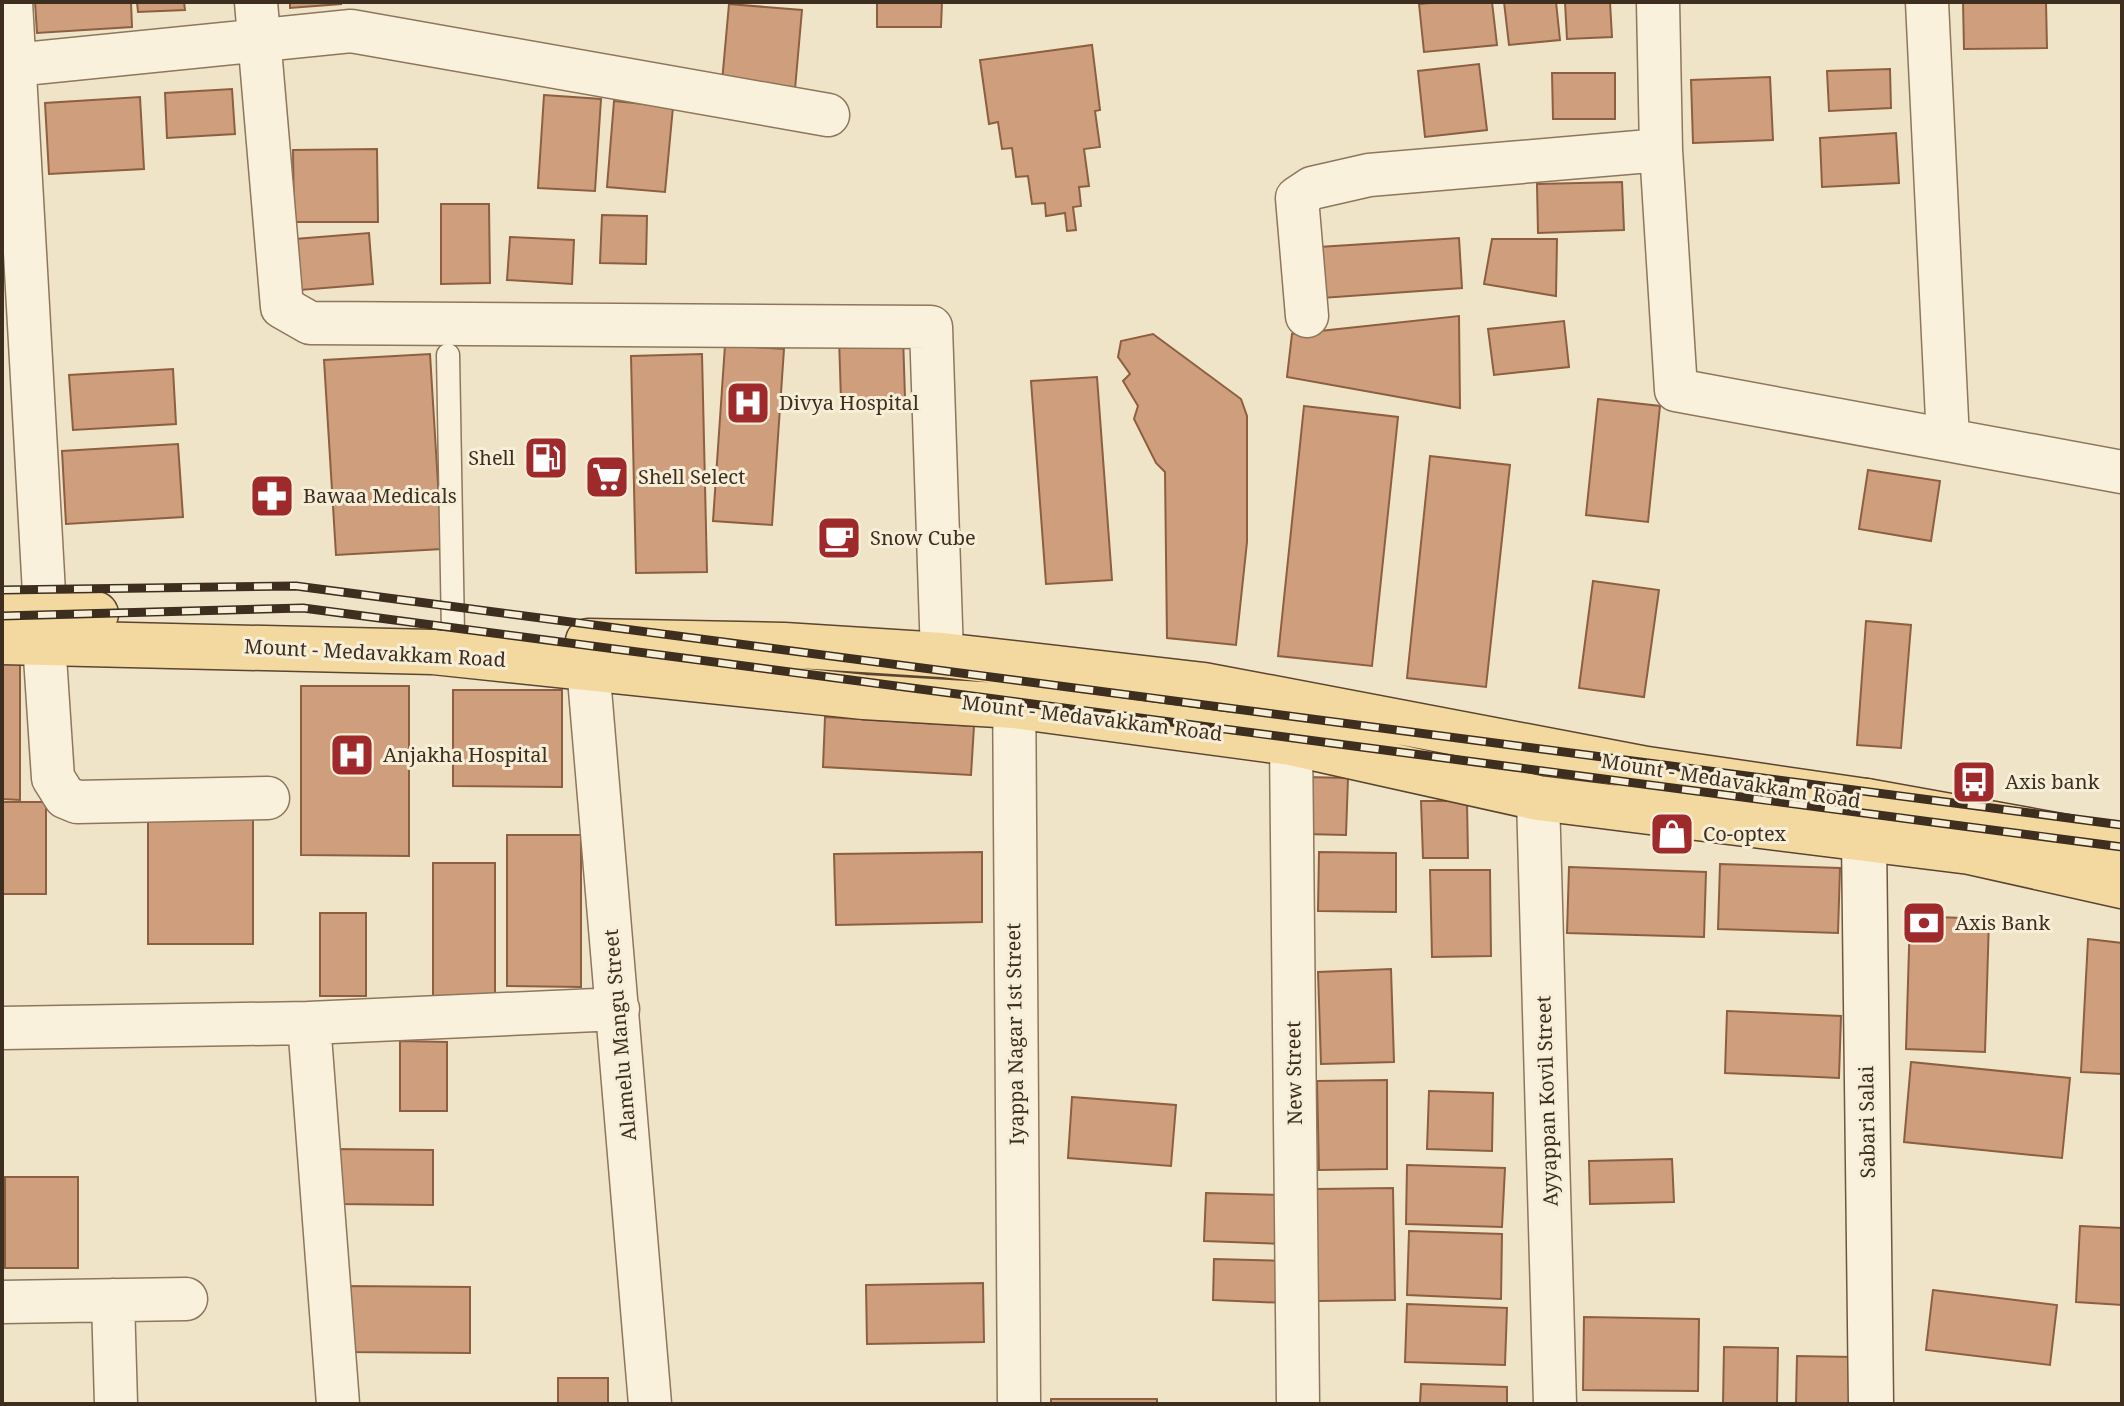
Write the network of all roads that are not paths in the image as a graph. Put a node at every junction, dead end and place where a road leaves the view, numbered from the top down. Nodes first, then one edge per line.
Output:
1 (11, 2) edge
2 (1658, 2) edge
3 (1927, 2) edge
4 (258, 21) edge
5 (14, 65) junction
6 (828, 115) dead end
7 (1661, 150) junction
8 (13, 267) edge
9 (1307, 316) dead end
10 (448, 355) dead end
11 (1948, 440) junction
12 (2122, 472) edge
13 (2, 611) edge
14 (30, 632) edge
15 (453, 633) junction
16 (942, 655) junction
17 (1014, 663) junction
18 (588, 666) junction
19 (1014, 706) junction
20 (1291, 743) junction
21 (268, 798) dead end
22 (1538, 798) junction
23 (1865, 821) junction
24 (2122, 847) edge
25 (2122, 886) edge
26 (618, 1009) junction
27 (309, 1023) junction
28 (2, 1028) edge
29 (186, 1299) dead end
30 (113, 1300) junction
31 (2, 1302) edge
32 (116, 1404) edge
33 (338, 1404) edge
34 (650, 1404) edge
35 (1019, 1404) edge
36 (1298, 1404) edge
37 (1555, 1404) edge
38 (1871, 1404) edge

1 - 5 street
2 - 7 street
3 - 11 street
4 - 5 street
4 - 6 street
4 - 16 street
5 - 8 street
7 - 9 street
7 - 11 street
8 - 14 street
10 - 15 lane
11 - 12 street
13 - 14 main road, Mount - Medavakkam Road
14 - 15 main road, Mount - Medavakkam Road
14 - 18 main road, Mount - Medavakkam Road
14 - 21 street
15 - 16 main road, Mount - Medavakkam Road
16 - 17 main road, Mount - Medavakkam Road
17 - 19 street, Iyappa Nagar 1st Street
17 - 23 main road, Mount - Medavakkam Road
18 - 19 main road, Mount - Medavakkam Road
18 - 26 street, Alamelu Mangu Street
19 - 20 main road, Mount - Medavakkam Road
19 - 35 street, Iyappa Nagar 1st Street
20 - 22 main road, Mount - Medavakkam Road
20 - 36 street, New Street
22 - 23 main road, Mount - Medavakkam Road
22 - 37 street, Ayyappan Kovil Street
23 - 24 main road, Mount - Medavakkam Road
23 - 25 main road, Mount - Medavakkam Road
23 - 38 main road, Sabari Salai
26 - 27 street
26 - 34 street, Alamelu Mangu Street
27 - 28 street
27 - 33 street
29 - 30 street
30 - 31 street
30 - 32 street

